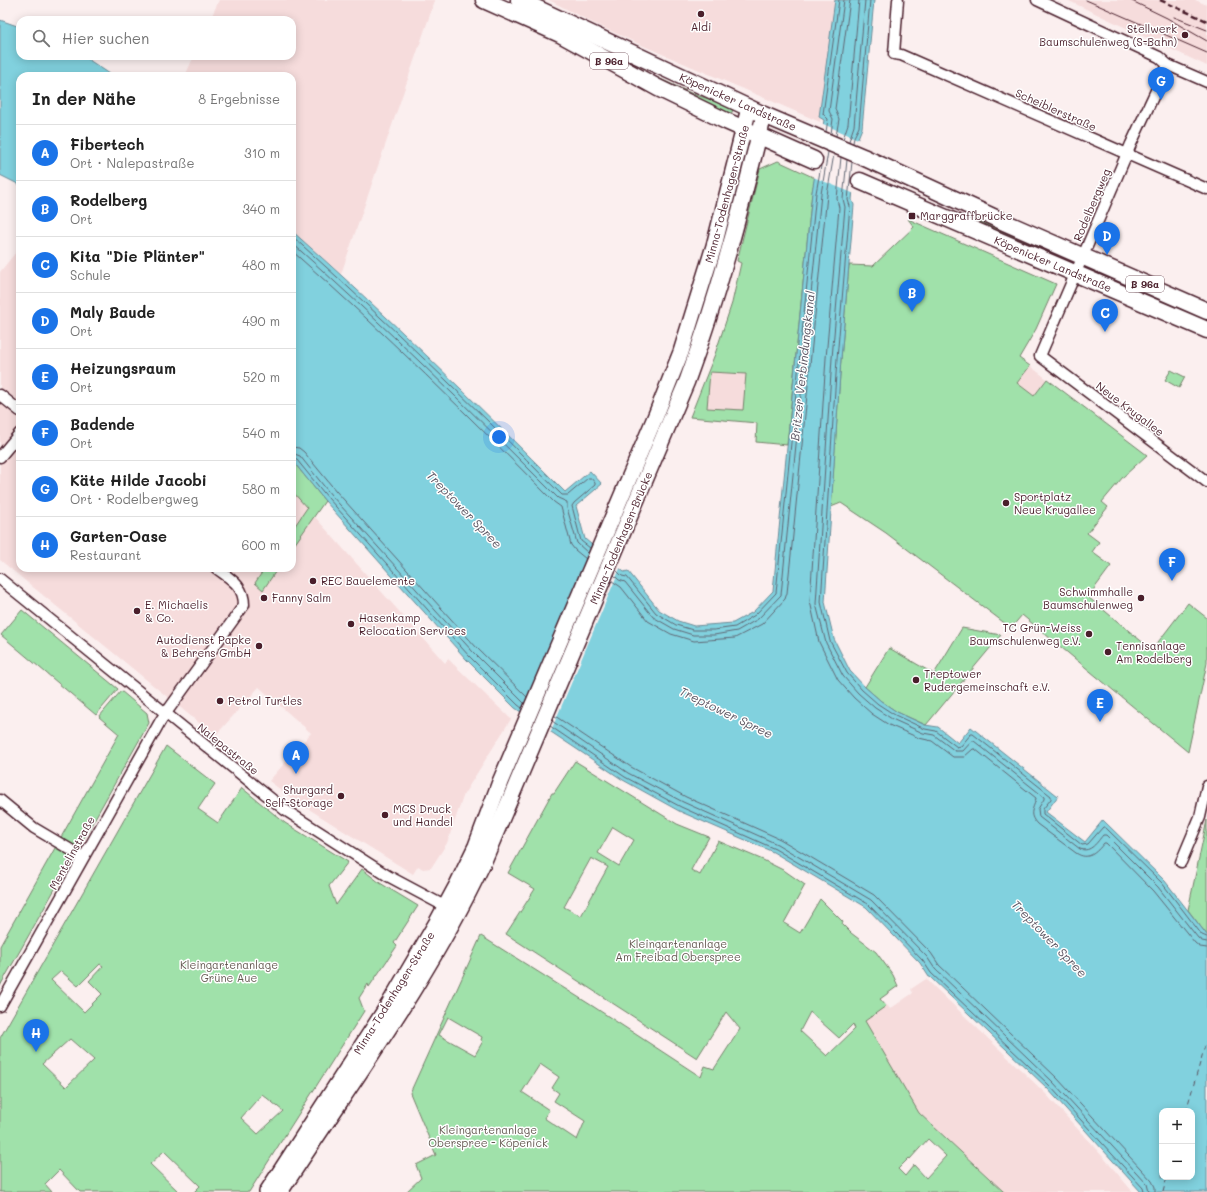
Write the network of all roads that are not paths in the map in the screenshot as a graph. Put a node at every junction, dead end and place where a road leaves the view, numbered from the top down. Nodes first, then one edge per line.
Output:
1 (484, 0) edge
2 (519, 0) edge
3 (898, 0) edge
4 (1037, 0) edge
5 (563, 28) junction
6 (1168, 65) junction
7 (1207, 82) edge
8 (749, 108) junction
9 (764, 114) junction
10 (751, 133) junction
11 (1127, 154) junction
12 (814, 160) dead end
13 (910, 179) junction
14 (860, 181) dead end
15 (1207, 189) edge
16 (922, 208) junction
17 (1083, 257) junction
18 (1075, 273) junction
19 (704, 280) joint
20 (719, 285) joint
21 (1207, 312) edge
22 (1207, 330) edge
23 (1040, 356) joint
24 (0, 395) edge
25 (16, 408) edge
26 (16, 438) edge
27 (0, 457) edge
28 (1207, 482) edge
29 (221, 572) edge
30 (0, 579) edge
31 (166, 714) junction
32 (500, 782) joint
33 (1207, 786) edge
34 (515, 788) joint
35 (0, 800) edge
36 (83, 857) junction
37 (1181, 862) dead end
38 (451, 910) junction
39 (0, 1006) edge
40 (267, 1192) edge
41 (280, 1192) edge

1 - 5 main road, B 96a
2 - 5 main road, B 96a
3 - 11 street, Scheiblerstraße
4 - 6 street
5 - 8 main road, Köpenicker Landstraße / B 96a
5 - 10 main road, Köpenicker Landstraße / B 96a
6 - 7 street
6 - 11 street, Rodelbergweg
8 - 9 main road, Köpenicker Landstraße / B 96a
8 - 10 main road, Minna-Todenhagen-Straße
9 - 10 main road, Minna-Todenhagen-Straße
9 - 13 main road, Köpenicker Landstraße / B 96a
10 - 12 main road, Köpenicker Landstraße / B 96a
10 - 19 main road, Minna-Todenhagen-Straße
10 - 20 main road, Minna-Todenhagen-Straße
11 - 15 street, Scheiblerstraße
11 - 17 street, Rodelbergweg
13 - 16 main road
13 - 17 main road, Köpenicker Landstraße / B 96a
14 - 16 main road, Köpenicker Landstraße / B 96a
16 - 18 main road, Köpenicker Landstraße / B 96a
17 - 18 street, Rodelbergweg
17 - 21 main road, Köpenicker Landstraße / B 96a
18 - 22 main road, Köpenicker Landstraße / B 96a
18 - 23 street, Rodelbergweg
19 - 32 main road, Minna-Todenhagen-Brücke
20 - 34 main road, Minna-Todenhagen-Brücke
23 - 28 street, Neue Krugallee
24 - 25 street
26 - 27 street
29 - 31 street, Mentelinstraße
30 - 31 street, Nalepastraße
31 - 36 street, Mentelinstraße
31 - 38 street, Nalepastraße
32 - 38 main road, Minna-Todenhagen-Straße
33 - 37 street
34 - 38 main road, Minna-Todenhagen-Straße
35 - 36 street
36 - 39 street, Mentelinstraße
38 - 40 main road, Minna-Todenhagen-Straße
38 - 41 main road, Minna-Todenhagen-Straße

